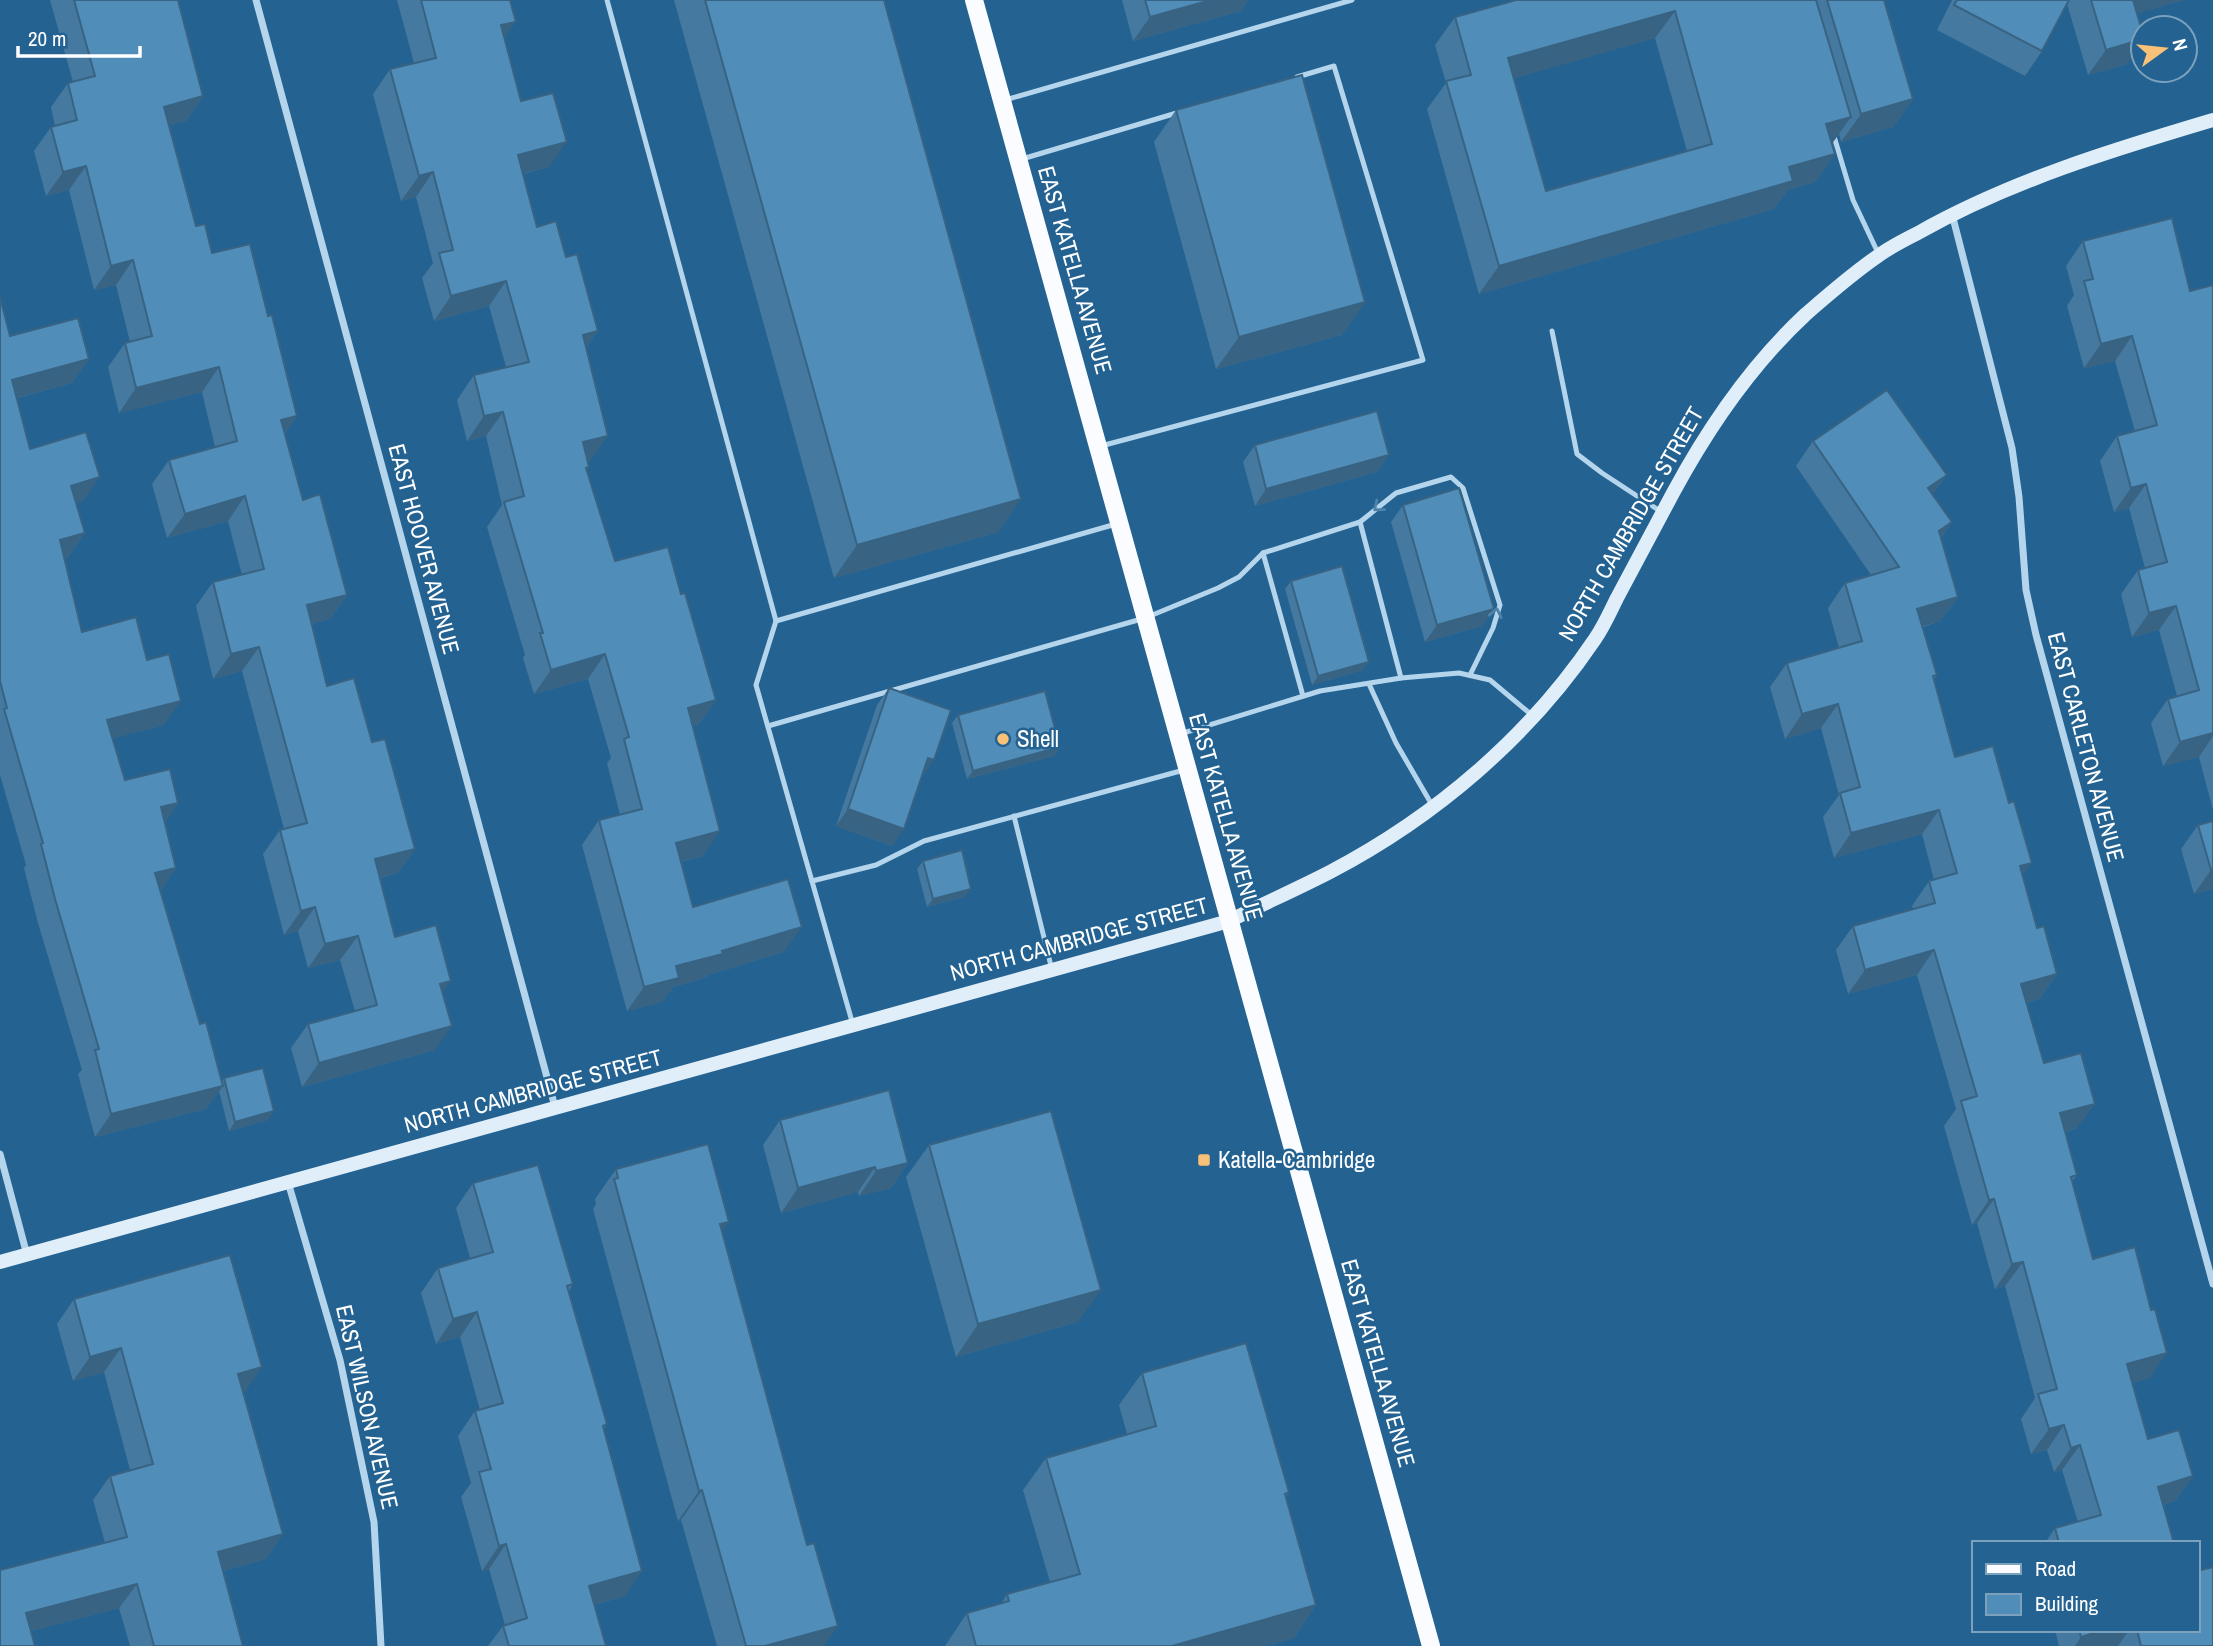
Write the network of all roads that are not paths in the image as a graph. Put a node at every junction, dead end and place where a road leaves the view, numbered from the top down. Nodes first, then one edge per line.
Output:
1 (256, 0) edge
2 (607, 0) edge
3 (974, 0) edge
4 (1352, 0) edge
5 (1294, 78) edge
6 (1002, 100) junction
7 (1188, 109) edge
8 (1829, 120) edge
9 (2213, 120) edge
10 (1018, 160) junction
11 (1952, 213) junction
12 (1879, 254) junction
13 (1552, 331) dead end
14 (1098, 447) junction
15 (1663, 512) junction
16 (1360, 522) junction
17 (1119, 523) junction
18 (1263, 553) junction
19 (1146, 618) junction
20 (776, 621) junction
21 (1471, 676) junction
22 (1401, 678) junction
23 (1368, 684) junction
24 (1303, 696) junction
25 (1533, 716) junction
26 (768, 726) junction
27 (1177, 735) junction
28 (1187, 769) junction
29 (1433, 807) junction
30 (1014, 816) junction
31 (812, 880) junction
32 (1229, 921) junction
33 (1053, 970) junction
34 (853, 1026) junction
35 (556, 1108) junction
36 (0, 1154) edge
37 (288, 1182) junction
38 (27, 1255) junction
39 (0, 1262) edge
40 (2213, 1284) edge
41 (381, 1646) edge
42 (1431, 1646) edge

1 - 35 street, EAST HOOVER AVENUE
2 - 20 lane
3 - 6 main road, EAST KATELLA AVENUE
4 - 6 lane
5 - 14 lane
6 - 10 main road, EAST KATELLA AVENUE
7 - 10 lane
8 - 12 lane
9 - 11 street, NORTH CAMBRIDGE STREET
10 - 14 main road, EAST KATELLA AVENUE
11 - 12 street, NORTH CAMBRIDGE STREET
11 - 40 street, EAST CARLETON AVENUE
12 - 15 street, NORTH CAMBRIDGE STREET
13 - 15 lane
14 - 17 main road, EAST KATELLA AVENUE
15 - 25 street, NORTH CAMBRIDGE STREET
16 - 18 lane
21 -> 16 lane
16 - 22 lane
17 - 19 main road, EAST KATELLA AVENUE
17 - 20 lane
18 - 19 lane
18 - 24 lane
19 - 26 lane
19 - 27 main road, EAST KATELLA AVENUE
20 - 26 lane
21 - 22 lane
21 - 25 lane
22 - 23 lane
23 - 24 lane
23 - 29 lane
24 - 27 lane
25 - 29 street, NORTH CAMBRIDGE STREET
26 - 31 lane
27 - 28 main road, EAST KATELLA AVENUE
28 - 30 lane
28 - 32 main road, EAST KATELLA AVENUE
29 - 32 street, NORTH CAMBRIDGE STREET
30 - 31 lane
30 - 33 lane
31 - 34 lane
32 - 33 street, NORTH CAMBRIDGE STREET
32 - 42 main road, EAST KATELLA AVENUE
33 - 34 street, NORTH CAMBRIDGE STREET
34 - 35 street, NORTH CAMBRIDGE STREET
35 - 37 street, NORTH CAMBRIDGE STREET
36 - 38 street
37 - 38 street, NORTH CAMBRIDGE STREET
37 - 41 street, EAST WILSON AVENUE
38 - 39 street, NORTH CAMBRIDGE STREET

